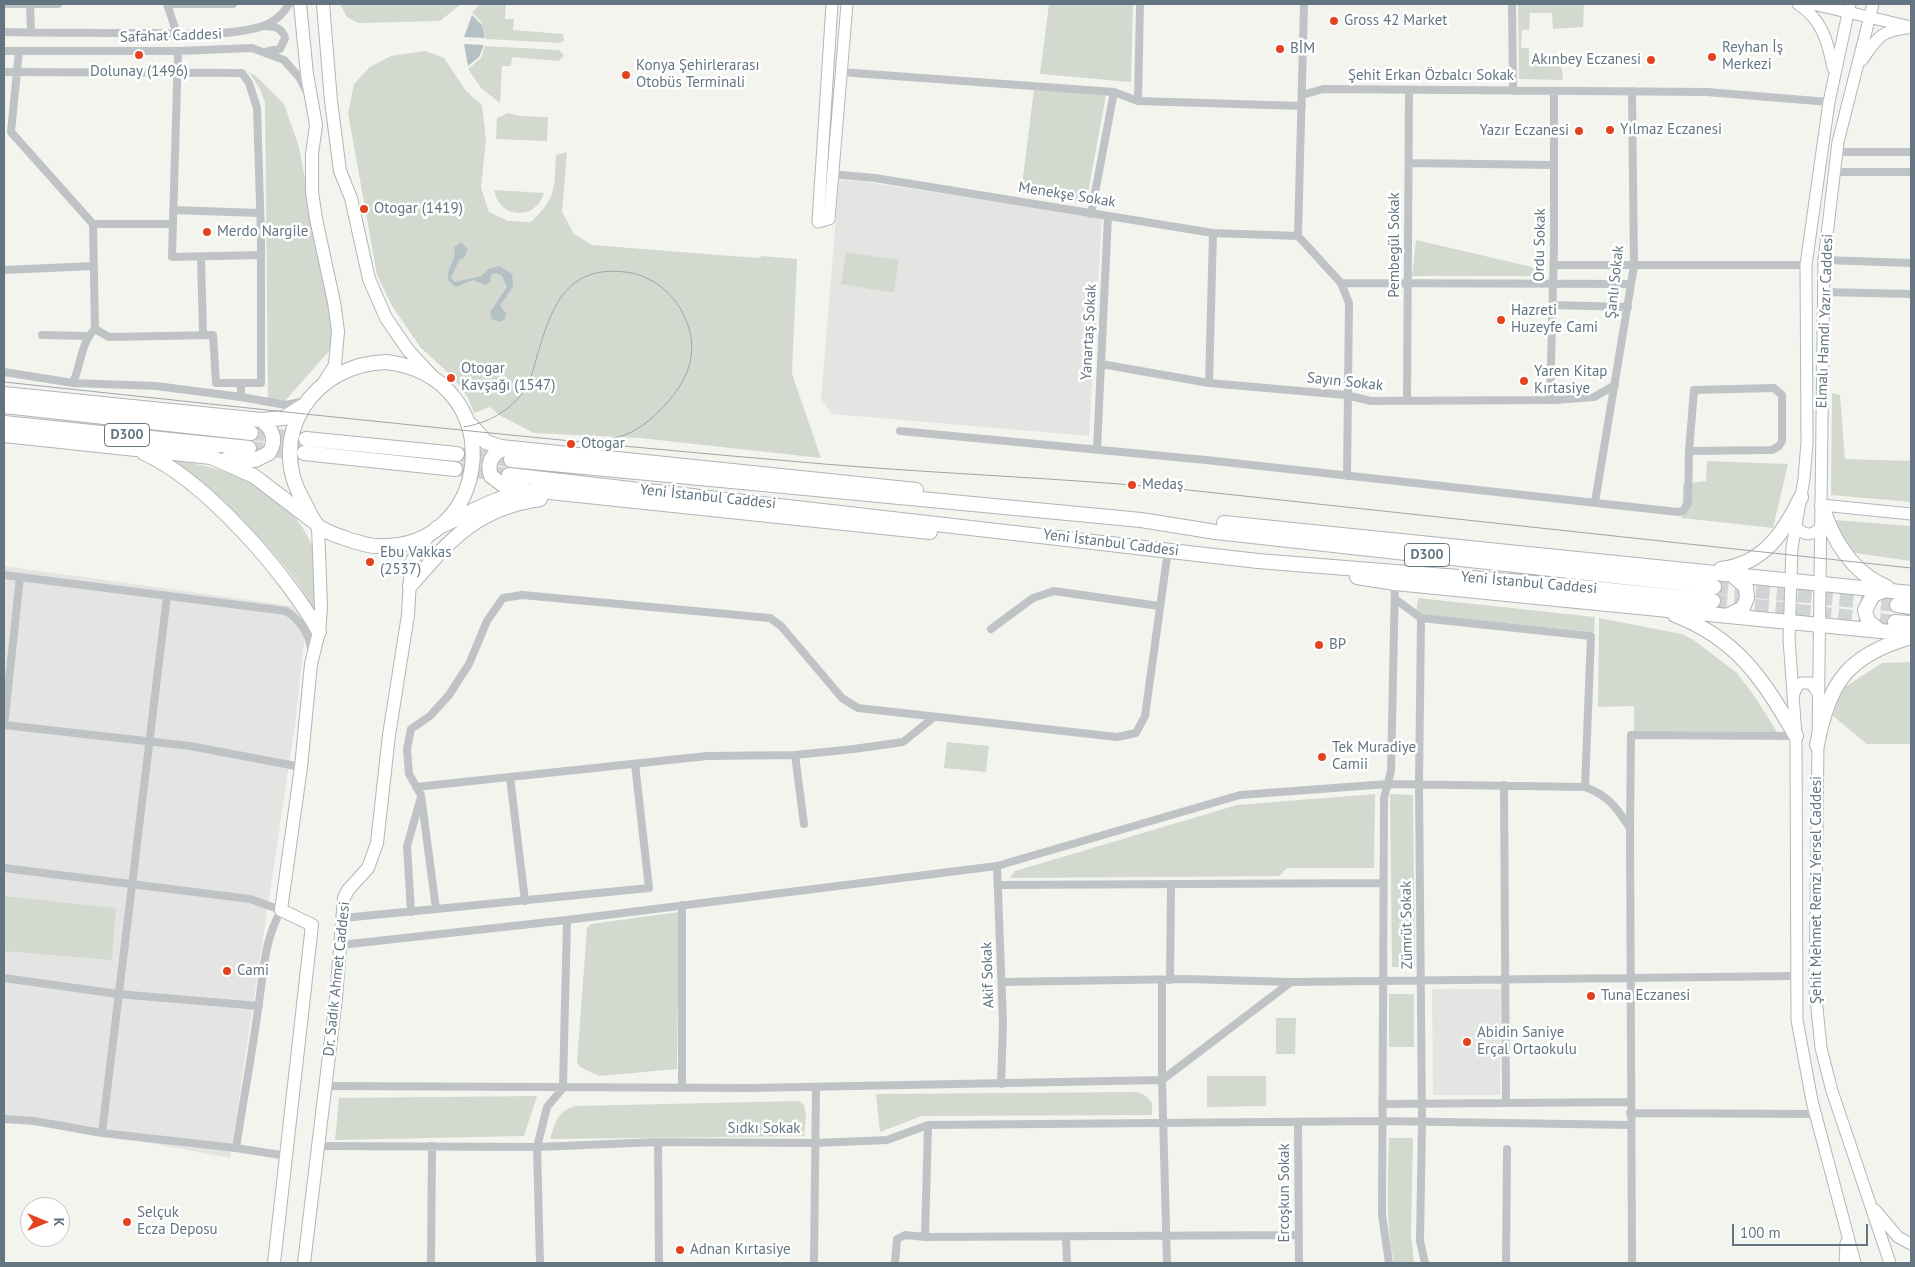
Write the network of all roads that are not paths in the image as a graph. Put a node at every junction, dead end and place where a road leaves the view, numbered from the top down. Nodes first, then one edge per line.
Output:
1 (4, 4) edge
2 (30, 4) edge
3 (58, 4) edge
4 (168, 4) edge
5 (233, 4) edge
6 (289, 4) edge
7 (300, 4) edge
8 (323, 4) edge
9 (832, 4) edge
10 (847, 4) edge
11 (1140, 4) edge
12 (1304, 4) edge
13 (1512, 4) edge
14 (1798, 4) edge
15 (1812, 4) edge
16 (1873, 4) edge
17 (1849, 7) edge
18 (1870, 16) junction
19 (264, 26) junction
20 (1911, 28) edge
21 (4, 32) edge
22 (31, 32) junction
23 (177, 34) junction
24 (261, 49) junction
25 (4, 51) edge
26 (19, 51) junction
27 (178, 52) junction
28 (1857, 68) junction
29 (4, 72) edge
30 (17, 72) junction
31 (840, 72) junction
32 (178, 73) junction
33 (1834, 76) junction
34 (1409, 90) junction
35 (1513, 91) junction
36 (1554, 91) junction
37 (1632, 91) junction
38 (1114, 92) junction
39 (1302, 95) junction
40 (1138, 101) junction
41 (1829, 102) junction
42 (312, 104) junction
43 (1302, 106) junction
44 (8, 132) edge
45 (1837, 152) junction
46 (1911, 152) edge
47 (1409, 163) junction
48 (1554, 164) junction
49 (1834, 172) junction
50 (1911, 172) edge
51 (831, 174) junction
52 (173, 210) junction
53 (260, 213) junction
54 (1091, 214) junction
55 (1108, 216) junction
56 (93, 224) junction
57 (173, 224) junction
58 (1213, 233) junction
59 (1298, 236) junction
60 (261, 255) junction
61 (201, 257) junction
62 (1824, 260) junction
63 (1911, 263) edge
64 (94, 266) junction
65 (1554, 266) junction
66 (1634, 266) junction
67 (1806, 266) junction
68 (4, 270) edge
69 (1408, 282) junction
70 (1553, 282) junction
71 (1341, 283) junction
72 (1631, 284) junction
73 (1823, 292) junction
74 (1911, 294) edge
75 (1552, 305) junction
76 (1628, 307) junction
77 (95, 328) junction
78 (42, 334) dead end
79 (203, 335) junction
80 (87, 336) junction
81 (1101, 364) junction
82 (4, 372) edge
83 (435, 379) junction
84 (73, 383) junction
85 (240, 383) junction
86 (1209, 383) junction
87 (323, 384) junction
88 (1615, 385) junction
89 (4, 394) edge
90 (1346, 395) junction
91 (241, 397) junction
92 (1550, 400) junction
93 (1407, 401) junction
94 (306, 402) junction
95 (4, 406) edge
96 (260, 420) junction
97 (468, 421) junction
98 (4, 423) edge
99 (900, 431) dead end
100 (251, 433) tunnel mouth
101 (4, 435) edge
102 (306, 439) tunnel mouth
103 (249, 448) tunnel mouth
104 (132, 449) junction
105 (1097, 449) junction
106 (1690, 451) junction
107 (304, 453) tunnel mouth
108 (457, 454) tunnel mouth
109 (512, 454) junction
110 (212, 457) junction
111 (455, 469) tunnel mouth
112 (510, 475) tunnel mouth
113 (1346, 476) junction
114 (540, 491) junction
115 (1801, 497) junction
116 (601, 498) junction
117 (1595, 502) junction
118 (1822, 505) junction
119 (1911, 514) edge
120 (1141, 520) junction
121 (316, 524) junction
122 (1796, 524) junction
123 (1822, 524) junction
124 (434, 530) junction
125 (1011, 532) junction
126 (1168, 550) junction
127 (1258, 561) junction
128 (1697, 571) junction
129 (4, 574) edge
130 (1732, 575) junction
131 (20, 577) junction
132 (1790, 580) junction
133 (1395, 583) junction
134 (1821, 584) junction
135 (410, 586) junction
136 (1885, 590) junction
137 (1907, 592) edge
138 (167, 596) junction
139 (1395, 599) junction
140 (1897, 605) tunnel mouth
141 (1159, 606) junction
142 (1911, 607) edge
143 (1658, 609) junction
144 (1726, 616) junction
145 (1421, 618) junction
146 (1789, 622) junction
147 (1895, 622) tunnel mouth
148 (1911, 623) edge
149 (1820, 625) junction
150 (991, 629) dead end
151 (319, 632) junction
152 (1882, 632) junction
153 (1911, 636) edge
154 (311, 664) junction
155 (1818, 693) junction
156 (1793, 697) junction
157 (933, 718) junction
158 (4, 726) edge
159 (1796, 736) junction
160 (149, 741) junction
161 (1817, 744) junction
162 (795, 755) junction
163 (634, 764) junction
164 (301, 767) junction
165 (510, 777) junction
166 (1388, 784) junction
167 (1419, 784) junction
168 (1504, 785) junction
169 (416, 787) junction
170 (1585, 787) junction
171 (421, 796) junction
172 (804, 824) dead end
173 (1630, 828) junction
174 (997, 866) junction
175 (4, 868) edge
176 (1382, 883) junction
177 (132, 885) junction
178 (998, 885) junction
179 (1171, 885) junction
180 (525, 901) junction
181 (682, 905) junction
182 (436, 909) junction
183 (281, 910) junction
184 (411, 912) junction
185 (343, 918) junction
186 (567, 920) junction
187 (341, 945) junction
188 (1796, 976) junction
189 (1630, 977) junction
190 (4, 978) edge
191 (1505, 978) junction
192 (1166, 980) junction
193 (1383, 980) junction
194 (1422, 980) junction
195 (1002, 982) junction
196 (1291, 982) junction
197 (118, 994) junction
198 (259, 1006) junction
199 (1162, 1080) junction
200 (1001, 1084) junction
201 (325, 1086) junction
202 (816, 1087) junction
203 (563, 1088) junction
204 (682, 1088) junction
205 (1630, 1102) junction
206 (1506, 1103) junction
207 (1382, 1104) junction
208 (1422, 1104) junction
209 (1630, 1113) junction
210 (1815, 1114) junction
211 (4, 1118) edge
212 (1298, 1122) junction
213 (1382, 1122) junction
214 (1422, 1122) junction
215 (1163, 1124) junction
216 (928, 1125) junction
217 (1630, 1125) junction
218 (102, 1133) junction
219 (658, 1142) junction
220 (815, 1142) junction
221 (318, 1146) junction
222 (432, 1146) junction
223 (537, 1147) junction
224 (236, 1148) junction
225 (1507, 1149) dead end
226 (288, 1156) junction
227 (1872, 1206) junction
228 (1846, 1234) junction
229 (1299, 1235) junction
230 (925, 1237) junction
231 (1066, 1237) junction
232 (1166, 1237) junction
233 (1911, 1244) edge
234 (274, 1263) edge
235 (304, 1263) edge
236 (431, 1263) edge
237 (540, 1263) edge
238 (659, 1263) edge
239 (814, 1263) edge
240 (895, 1263) edge
241 (1067, 1263) edge
242 (1167, 1263) edge
243 (1299, 1263) edge
244 (1389, 1263) edge
245 (1425, 1263) edge
246 (1506, 1263) edge
247 (1632, 1263) edge
248 (1845, 1263) edge
249 (1855, 1263) edge
250 (1890, 1263) edge

1 - 2 street
2 - 3 street
2 - 22 street
4 - 5 street
4 - 23 street
6 - 19 street, Safahat Caddesi
7 - 42 main road
8 - 83 main road
9 - 51 main road
10 - 31 main road
11 - 40 street
12 - 39 street
13 - 35 street
14 - 33 main road
15 - 17 main road
16 - 18 main road, Elmalı Hamdi Yazır Caddesi
17 - 18 main road
17 - 33 main road, Elmalı Hamdi Yazır Caddesi
18 - 20 main road
18 - 28 main road, Elmalı Hamdi Yazır Caddesi
19 - 23 street, Safahat Caddesi
19 - 24 street
20 - 28 main road
21 - 22 street, Safahat Caddesi
22 - 23 street, Safahat Caddesi
24 - 27 street, Safahat Caddesi
24 - 42 street, Safahat Caddesi
25 - 26 street, Safahat Caddesi
26 - 27 street, Safahat Caddesi
26 - 30 street
27 - 32 street
28 - 45 main road, Elmalı Hamdi Yazır Caddesi
29 - 30 street
30 - 32 street
30 - 44 street
31 - 38 street
31 - 51 main road
32 - 52 street
32 - 53 street
33 - 41 main road, Elmalı Hamdi Yazır Caddesi
34 - 35 street, Şehit Erkan Özbalcı Sokak
34 - 39 street, Şehit Erkan Özbalcı Sokak
34 - 47 street, Pembegül Sokak
35 - 36 street, Şehit Erkan Özbalcı Sokak
36 - 37 street, Şehit Erkan Özbalcı Sokak
36 - 48 street, Ordu Sokak
37 - 41 street, Şehit Erkan Özbalcı Sokak
37 - 66 street, Şanlı Sokak
38 - 40 street
38 - 54 street
39 - 43 street
40 - 43 street
41 - 67 main road, Elmalı Hamdi Yazır Caddesi
42 - 87 main road
43 - 59 street
44 - 56 street
45 - 46 street
45 - 49 main road, Elmalı Hamdi Yazır Caddesi
47 - 48 street
47 - 69 street, Pembegül Sokak
48 - 65 street, Ordu Sokak
49 - 50 street
49 - 62 main road, Elmalı Hamdi Yazır Caddesi
51 - 54 street, Menekşe Sokak
52 - 53 street
52 - 57 street
53 - 60 street
54 - 55 street, Menekşe Sokak
55 - 58 street, Menekşe Sokak
55 - 81 street, Yanartaş Sokak
56 - 57 street
56 - 64 street
57 - 61 street
58 - 59 street, Menekşe Sokak
58 - 86 street
59 - 71 street
60 - 61 street
60 - 85 street
61 - 79 street
62 - 63 street
62 - 73 main road, Elmalı Hamdi Yazır Caddesi
64 - 68 street
64 - 77 street
65 - 66 street
65 - 70 street, Ordu Sokak
66 - 67 street
66 - 72 street, Şanlı Sokak
67 - 115 main road, Elmalı Hamdi Yazır Caddesi
69 - 70 street
69 - 71 street
69 - 93 street, Pembegül Sokak
70 - 72 street
70 - 75 street, Ordu Sokak
71 - 90 street
72 - 76 street, Şanlı Sokak
73 - 74 street
73 - 118 main road, Elmalı Hamdi Yazır Caddesi
75 - 76 street
75 - 92 street, Ordu Sokak
76 - 88 street, Şanlı Sokak
77 - 79 street
77 - 80 street
78 - 80 street
79 - 85 street
80 - 84 street
81 - 86 street, Sayın Sokak
81 - 105 street, Yanartaş Sokak
82 - 84 street
83 - 87 highway
83 - 97 highway
84 - 91 street
85 - 91 street
86 - 90 street, Sayın Sokak
87 - 94 highway
88 - 92 street, Sayın Sokak
88 - 117 street, Şanlı Sokak
89 - 96 highway
90 - 93 street, Sayın Sokak
90 - 113 street
91 - 94 street
92 - 93 street, Sayın Sokak
94 - 96 highway
94 - 121 highway
95 - 100 highway
96 - 110 highway
97 - 109 highway, Yeni İstanbul Caddesi
97 - 124 highway
98 - 103 highway, D300
99 - 105 street
101 - 104 highway
102 - 108 highway
104 - 110 highway
104 - 151 highway
105 - 113 street
106 - 106 street
106 - 117 street
107 - 111 highway
109 - 114 highway
109 - 120 highway, Yeni İstanbul Caddesi / D300
110 - 121 highway
112 - 125 highway, Yeni İstanbul Caddesi
113 - 117 street
114 - 116 highway
114 - 124 highway
115 - 122 main road, Elmalı Hamdi Yazır Caddesi
115 - 128 highway
116 - 125 highway
116 - 135 highway
118 - 119 main road
118 - 123 main road, Elmalı Hamdi Yazır Caddesi
118 - 137 highway
120 - 127 highway, Yeni İstanbul Caddesi / D300
120 - 128 highway
121 - 124 highway
121 - 151 main road
122 - 123 main road
122 - 132 main road, Elmalı Hamdi Yazır Caddesi
123 - 134 main road, Elmalı Hamdi Yazır Caddesi
124 - 135 main road, Dr. Sadık Ahmet Caddesi
125 - 126 highway, Yeni İstanbul Caddesi / D300
126 - 127 highway, Yeni İstanbul Caddesi / D300
126 - 141 street
127 - 133 highway
128 - 130 highway
129 - 131 street
130 - 132 highway
130 - 144 highway
131 - 138 street
131 - 158 street
132 - 134 highway
132 - 146 main road, Elmalı Hamdi Yazır Caddesi
133 - 139 street, Zümrüt Sokak
133 - 143 highway
134 - 136 highway
134 - 149 main road, Elmalı Hamdi Yazır Caddesi
135 - 185 main road, Dr. Sadık Ahmet Caddesi
136 - 137 highway
136 - 152 highway
138 - 154 street
138 - 160 street
139 - 145 street
139 - 166 street, Zümrüt Sokak
140 - 142 highway
141 - 150 street
141 - 157 street
143 - 144 highway
143 - 159 highway
144 - 146 highway
145 - 167 street, Zümrüt Sokak
145 - 170 street
146 - 149 highway
146 - 156 main road, Şehit Mehmet Remzi Yersel Caddesi
147 - 148 highway
149 - 152 highway
149 - 155 main road, Şehit Mehmet Remzi Yersel Caddesi
151 - 154 main road
152 - 153 highway
153 - 161 highway
154 - 164 main road
155 - 156 main road
155 - 161 main road, Şehit Mehmet Remzi Yersel Caddesi
156 - 159 main road, Şehit Mehmet Remzi Yersel Caddesi
157 - 162 street
157 - 169 street
158 - 160 street
159 - 173 street
159 - 188 main road, Şehit Mehmet Remzi Yersel Caddesi
160 - 164 street
160 - 177 street
161 - 227 main road, Şehit Mehmet Remzi Yersel Caddesi
162 - 163 street
162 - 172 street
163 - 165 street
163 - 180 street
164 - 183 main road
165 - 169 street
165 - 180 street
166 - 167 street
166 - 174 street
166 - 176 street, Zümrüt Sokak
167 - 168 street
167 - 194 street, Zümrüt Sokak
168 - 170 street
168 - 191 street
169 - 171 street
170 - 173 street
171 - 182 street
171 - 184 street
173 - 189 street
174 - 178 street, Akif Sokak
174 - 181 street
175 - 177 street
176 - 179 street
176 - 193 street, Zümrüt Sokak
177 - 183 street
177 - 197 street
178 - 179 street
178 - 195 street, Akif Sokak
179 - 192 street
180 - 182 street
181 - 186 street
181 - 204 street
182 - 184 street
183 - 198 street
183 - 226 main road, Dr. Sadık Ahmet Caddesi
184 - 185 street
185 - 187 main road, Dr. Sadık Ahmet Caddesi
186 - 187 street
186 - 203 street
187 - 201 main road, Dr. Sadık Ahmet Caddesi
188 - 189 street
188 - 210 main road, Şehit Mehmet Remzi Yersel Caddesi
189 - 191 street
189 - 205 street
190 - 197 street
191 - 194 street
191 - 206 street
192 - 195 street
192 - 196 street
192 - 199 street
193 - 194 street
193 - 196 street
193 - 207 street, Zümrüt Sokak
194 - 208 street, Zümrüt Sokak
195 - 200 street, Akif Sokak
196 - 199 street
197 - 198 street
197 - 218 street
198 - 224 street
199 - 200 street
199 - 215 street
200 - 202 street
201 - 203 street
201 - 221 main road, Dr. Sadık Ahmet Caddesi
202 - 204 street
202 - 220 street
203 - 204 street
203 - 223 street
205 - 206 street
205 - 209 street
206 - 208 street
207 - 208 street
207 - 213 street, Zümrüt Sokak
208 - 214 street, Zümrüt Sokak
209 - 210 street
209 - 217 street
210 - 228 main road, Şehit Mehmet Remzi Yersel Caddesi
211 - 218 street
212 - 213 street, Sıdkı Sokak
212 - 215 street, Sıdkı Sokak
212 - 229 street, Ercoşkun Sokak
213 - 214 street, Sıdkı Sokak
213 - 244 street, Zümrüt Sokak
214 - 217 street, Sıdkı Sokak
214 - 245 street, Zümrüt Sokak
215 - 216 street, Sıdkı Sokak
215 - 232 street
216 - 220 street, Sıdkı Sokak
216 - 230 street
217 - 247 street
218 - 224 street
219 - 220 street, Sıdkı Sokak
219 - 223 street, Sıdkı Sokak
219 - 238 street
220 - 239 street
221 - 222 street, Sıdkı Sokak
221 - 235 main road, Dr. Sadık Ahmet Caddesi
222 - 223 street, Sıdkı Sokak
222 - 236 street
223 - 237 street
224 - 226 street
225 - 246 street
226 - 234 main road, Dr. Sadık Ahmet Caddesi
227 - 233 main road
227 - 250 main road, Şehit Mehmet Remzi Yersel Caddesi
228 - 248 main road
228 - 249 main road, Şehit Mehmet Remzi Yersel Caddesi
229 - 232 street
229 - 243 street, Ercoşkun Sokak
230 - 231 street
230 - 240 street
231 - 232 street
231 - 241 street
232 - 242 street

